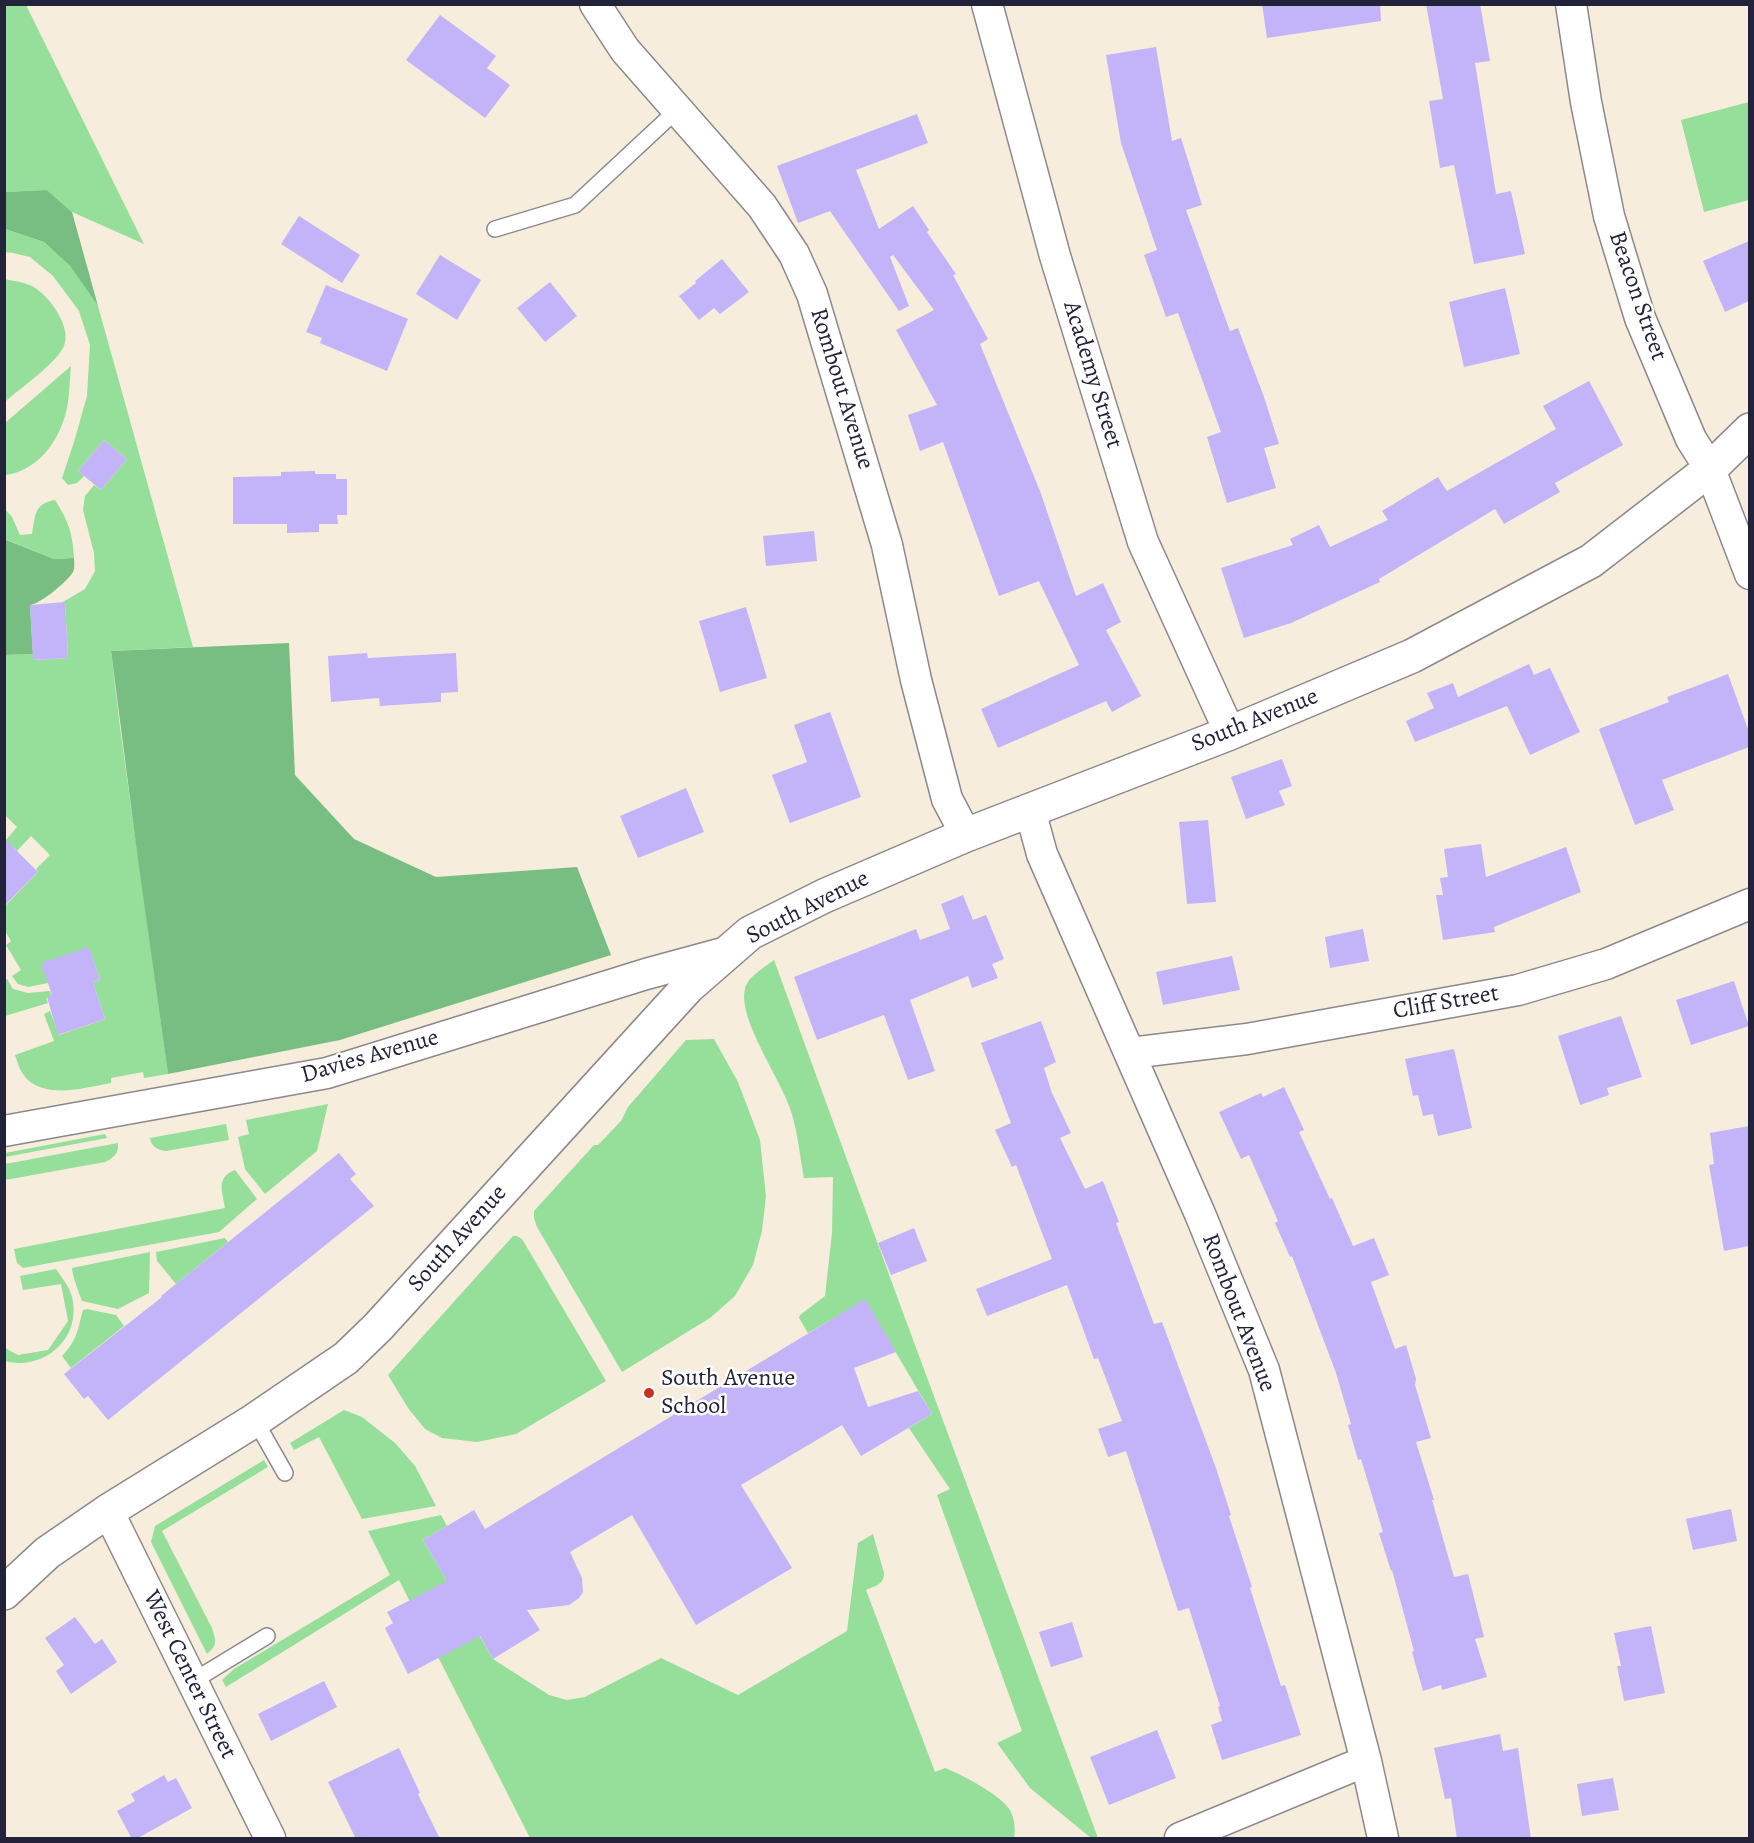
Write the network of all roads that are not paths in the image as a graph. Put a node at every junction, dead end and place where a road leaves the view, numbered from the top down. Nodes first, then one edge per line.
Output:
1 (595, 4) edge
2 (987, 4) edge
3 (1571, 4) edge
4 (677, 110) junction
5 (495, 230) dead end
6 (1749, 430) edge
7 (1710, 469) junction
8 (1749, 574) edge
9 (1230, 733) junction
10 (1030, 810) junction
11 (966, 835) junction
12 (1749, 904) edge
13 (728, 952) junction
14 (1130, 1053) junction
15 (4, 1131) edge
16 (255, 1420) junction
17 (285, 1473) dead end
18 (108, 1511) junction
19 (4, 1593) edge
20 (267, 1636) dead end
21 (193, 1681) junction
22 (1366, 1761) junction
23 (270, 1839) edge
24 (1180, 1839) edge
25 (1383, 1839) edge

1 - 4 street, Rombout Avenue
2 - 9 street, Academy Street
3 - 7 street, Beacon Street
4 - 5 lane
4 - 11 street, Rombout Avenue
6 - 7 street, South Avenue
7 - 8 street, Beacon Street
7 - 9 street, South Avenue
9 - 10 street, South Avenue
10 - 11 street, South Avenue
10 - 14 street, Rombout Avenue
11 - 13 street, South Avenue
12 - 14 street, Cliff Street
13 - 15 street, Davies Avenue
13 - 16 street, South Avenue
14 - 22 street, Rombout Avenue
16 - 17 lane
16 - 18 street, South Avenue
18 - 19 street, South Avenue
18 - 21 street, West Center Street
20 - 21 lane
21 - 23 street, West Center Street
22 - 24 street
22 - 25 street, Rombout Avenue

